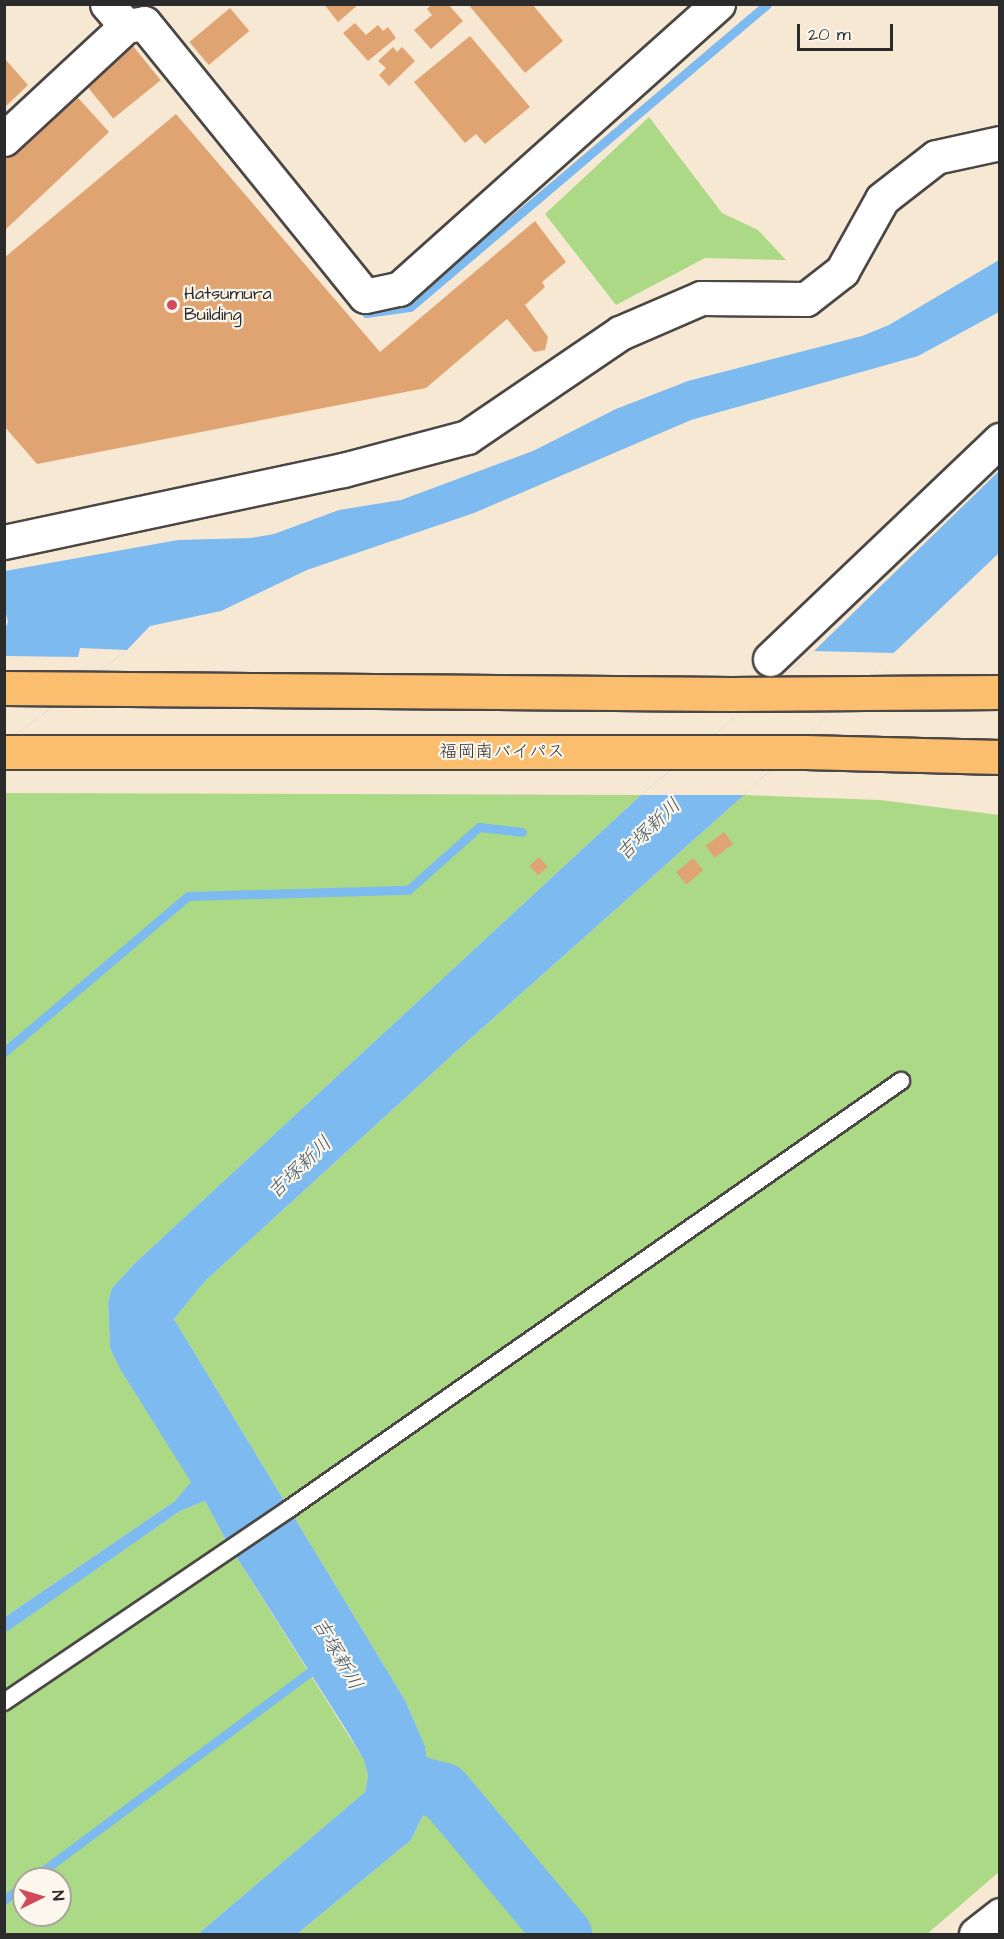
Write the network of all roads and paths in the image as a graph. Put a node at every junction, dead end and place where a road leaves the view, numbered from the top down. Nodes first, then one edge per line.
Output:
1 (718, 4) edge
2 (116, 15) edge
3 (4, 140) edge
4 (999, 143) edge
5 (999, 440) edge
6 (6, 538) edge
7 (770, 659) dead end
8 (4, 688) edge
9 (999, 692) edge
10 (4, 752) edge
11 (999, 757) edge
12 (901, 1081) dead end
13 (4, 1702) edge
14 (999, 1915) edge
15 (976, 1935) edge

1 - 2 street
2 - 3 street
4 - 6 street
5 - 7 street
8 - 9 highway
10 - 11 highway, 福岡南バイパス
12 - 13 lane
14 - 15 street

